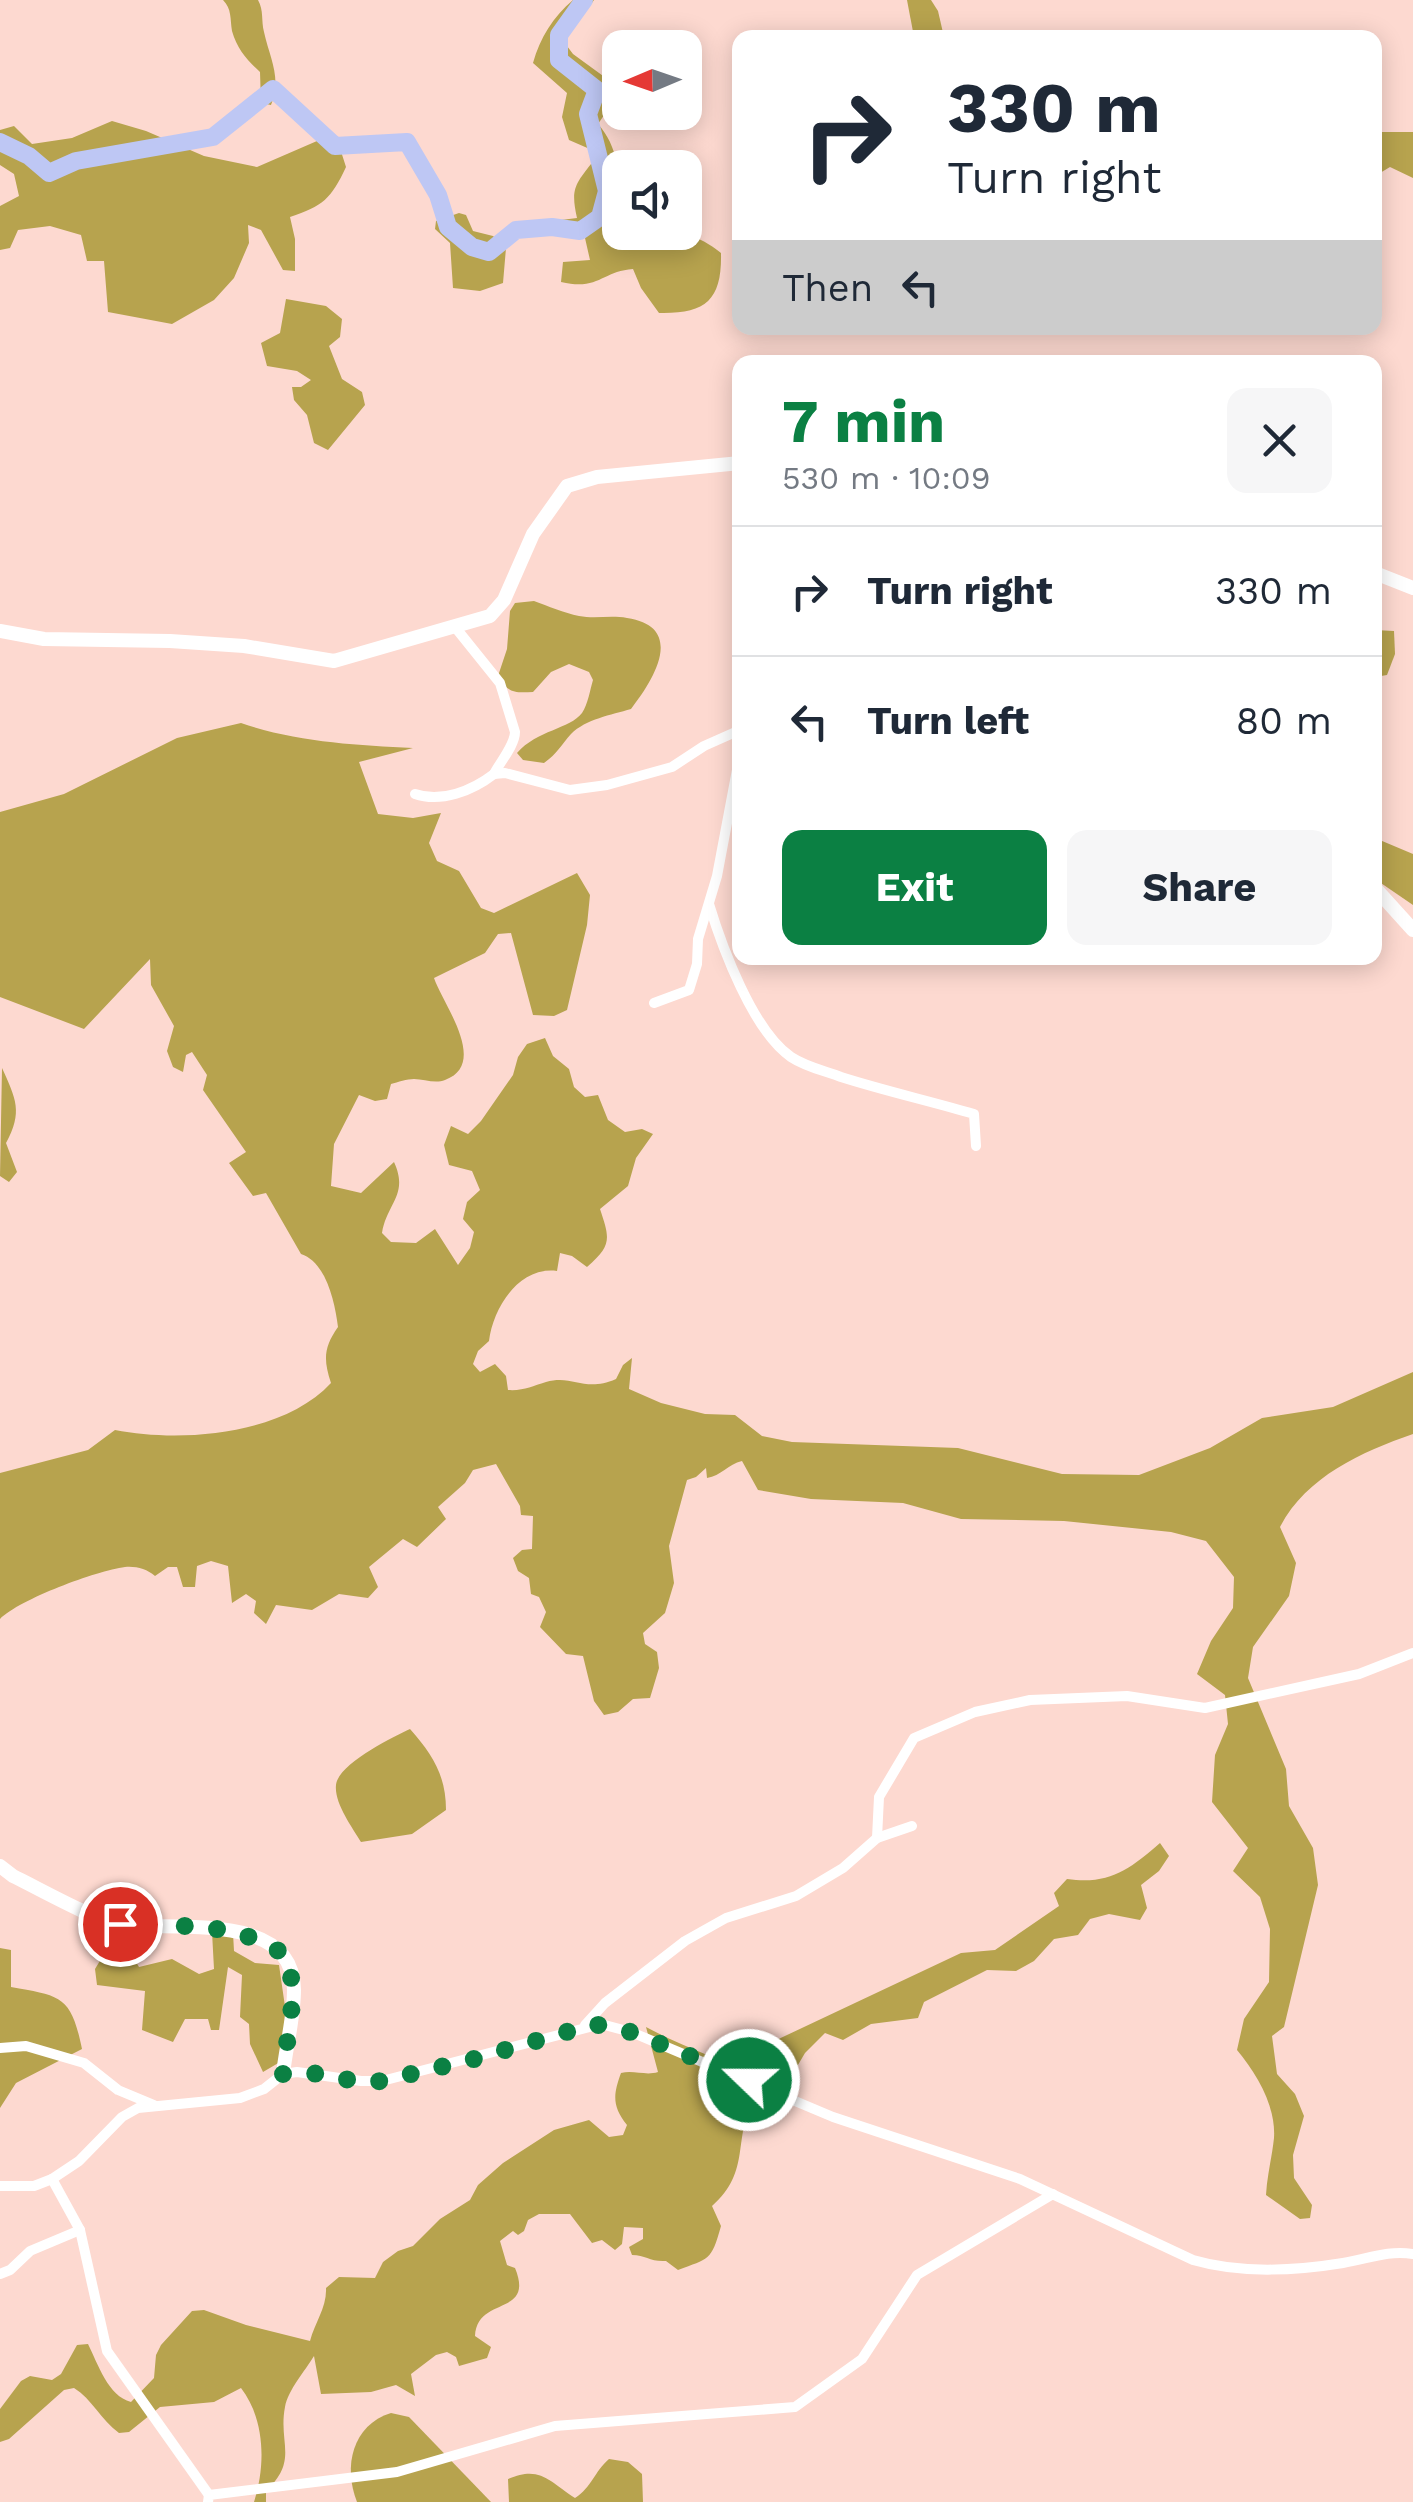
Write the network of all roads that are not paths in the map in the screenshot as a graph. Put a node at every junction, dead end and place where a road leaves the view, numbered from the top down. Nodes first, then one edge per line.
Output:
1 (732, 464) edge
2 (1382, 576) edge
3 (1413, 588) edge
4 (455, 626) junction
5 (0, 631) edge
6 (732, 734) edge
7 (494, 774) junction
8 (732, 792) edge
9 (414, 794) dead end
10 (1382, 896) edge
11 (708, 904) junction
12 (1413, 930) edge
13 (654, 1003) dead end
14 (976, 1146) dead end
15 (1413, 1654) edge
16 (912, 1826) dead end
17 (877, 1838) junction
18 (0, 1866) edge
19 (584, 2026) junction
20 (0, 2048) edge
21 (283, 2074) junction
22 (155, 2106) junction
23 (52, 2179) junction
24 (0, 2186) edge
25 (1053, 2194) junction
26 (80, 2230) junction
27 (1413, 2254) edge
28 (0, 2274) edge
29 (208, 2498) edge

1 - 4 street
2 - 3 street
4 - 5 street
4 - 7 street
6 - 7 street
7 - 9 street
8 - 11 street
10 - 12 street
11 - 13 street
11 - 14 street
15 - 17 street
16 - 17 street
17 - 19 street
18 - 21 street
19 - 21 street
19 - 25 street
20 - 22 street
21 - 22 street
22 - 23 street
23 - 24 street
23 - 26 street
25 - 27 street
25 - 29 street
26 - 28 street
26 - 29 street

